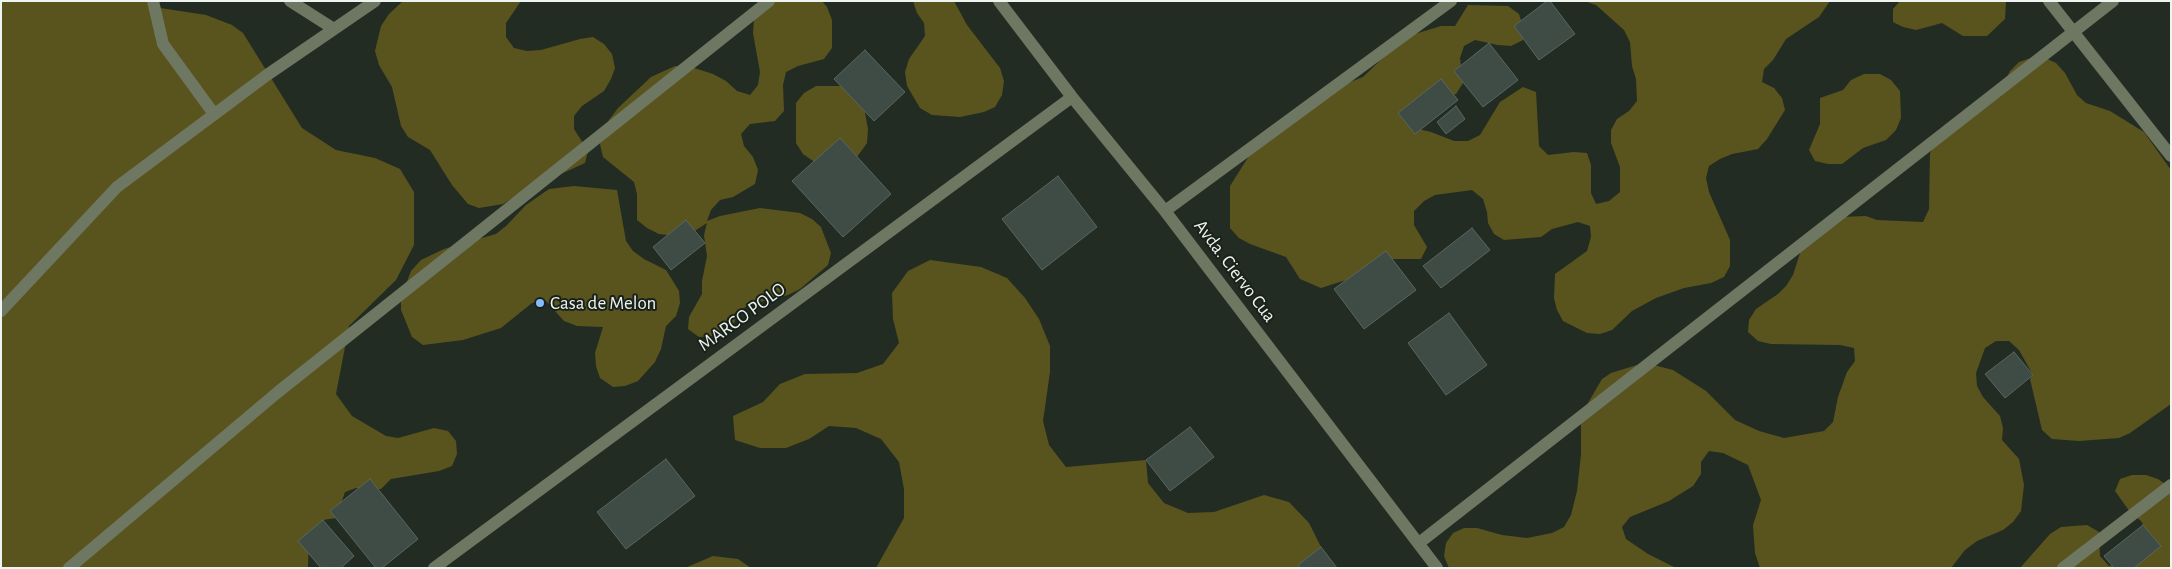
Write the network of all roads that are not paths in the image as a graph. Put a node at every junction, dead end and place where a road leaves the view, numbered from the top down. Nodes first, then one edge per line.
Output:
1 (153, 1) edge
2 (290, 1) edge
3 (375, 1) edge
4 (769, 1) edge
5 (999, 1) edge
6 (1450, 1) edge
7 (2049, 1) edge
8 (2113, 1) edge
9 (334, 29) junction
10 (2072, 32) junction
11 (1072, 97) junction
12 (214, 114) junction
13 (2171, 156) edge
14 (1165, 211) junction
15 (1, 311) edge
16 (2171, 485) edge
17 (1419, 543) junction
18 (69, 568) edge
19 (434, 568) edge
20 (1437, 568) edge
21 (2063, 568) edge

1 - 12 street
2 - 9 street
3 - 9 street
4 - 18 street
5 - 11 street, Avda. Ciervo Cua
6 - 14 street
7 - 10 street
8 - 10 street
9 - 12 street
10 - 13 street
10 - 17 street
11 - 14 street, Avda. Ciervo Cua
11 - 19 street, MARCO POLO
12 - 15 street
14 - 17 street, Avda. Ciervo Cua
16 - 21 street
17 - 20 street, Avda. Ciervo Cua

